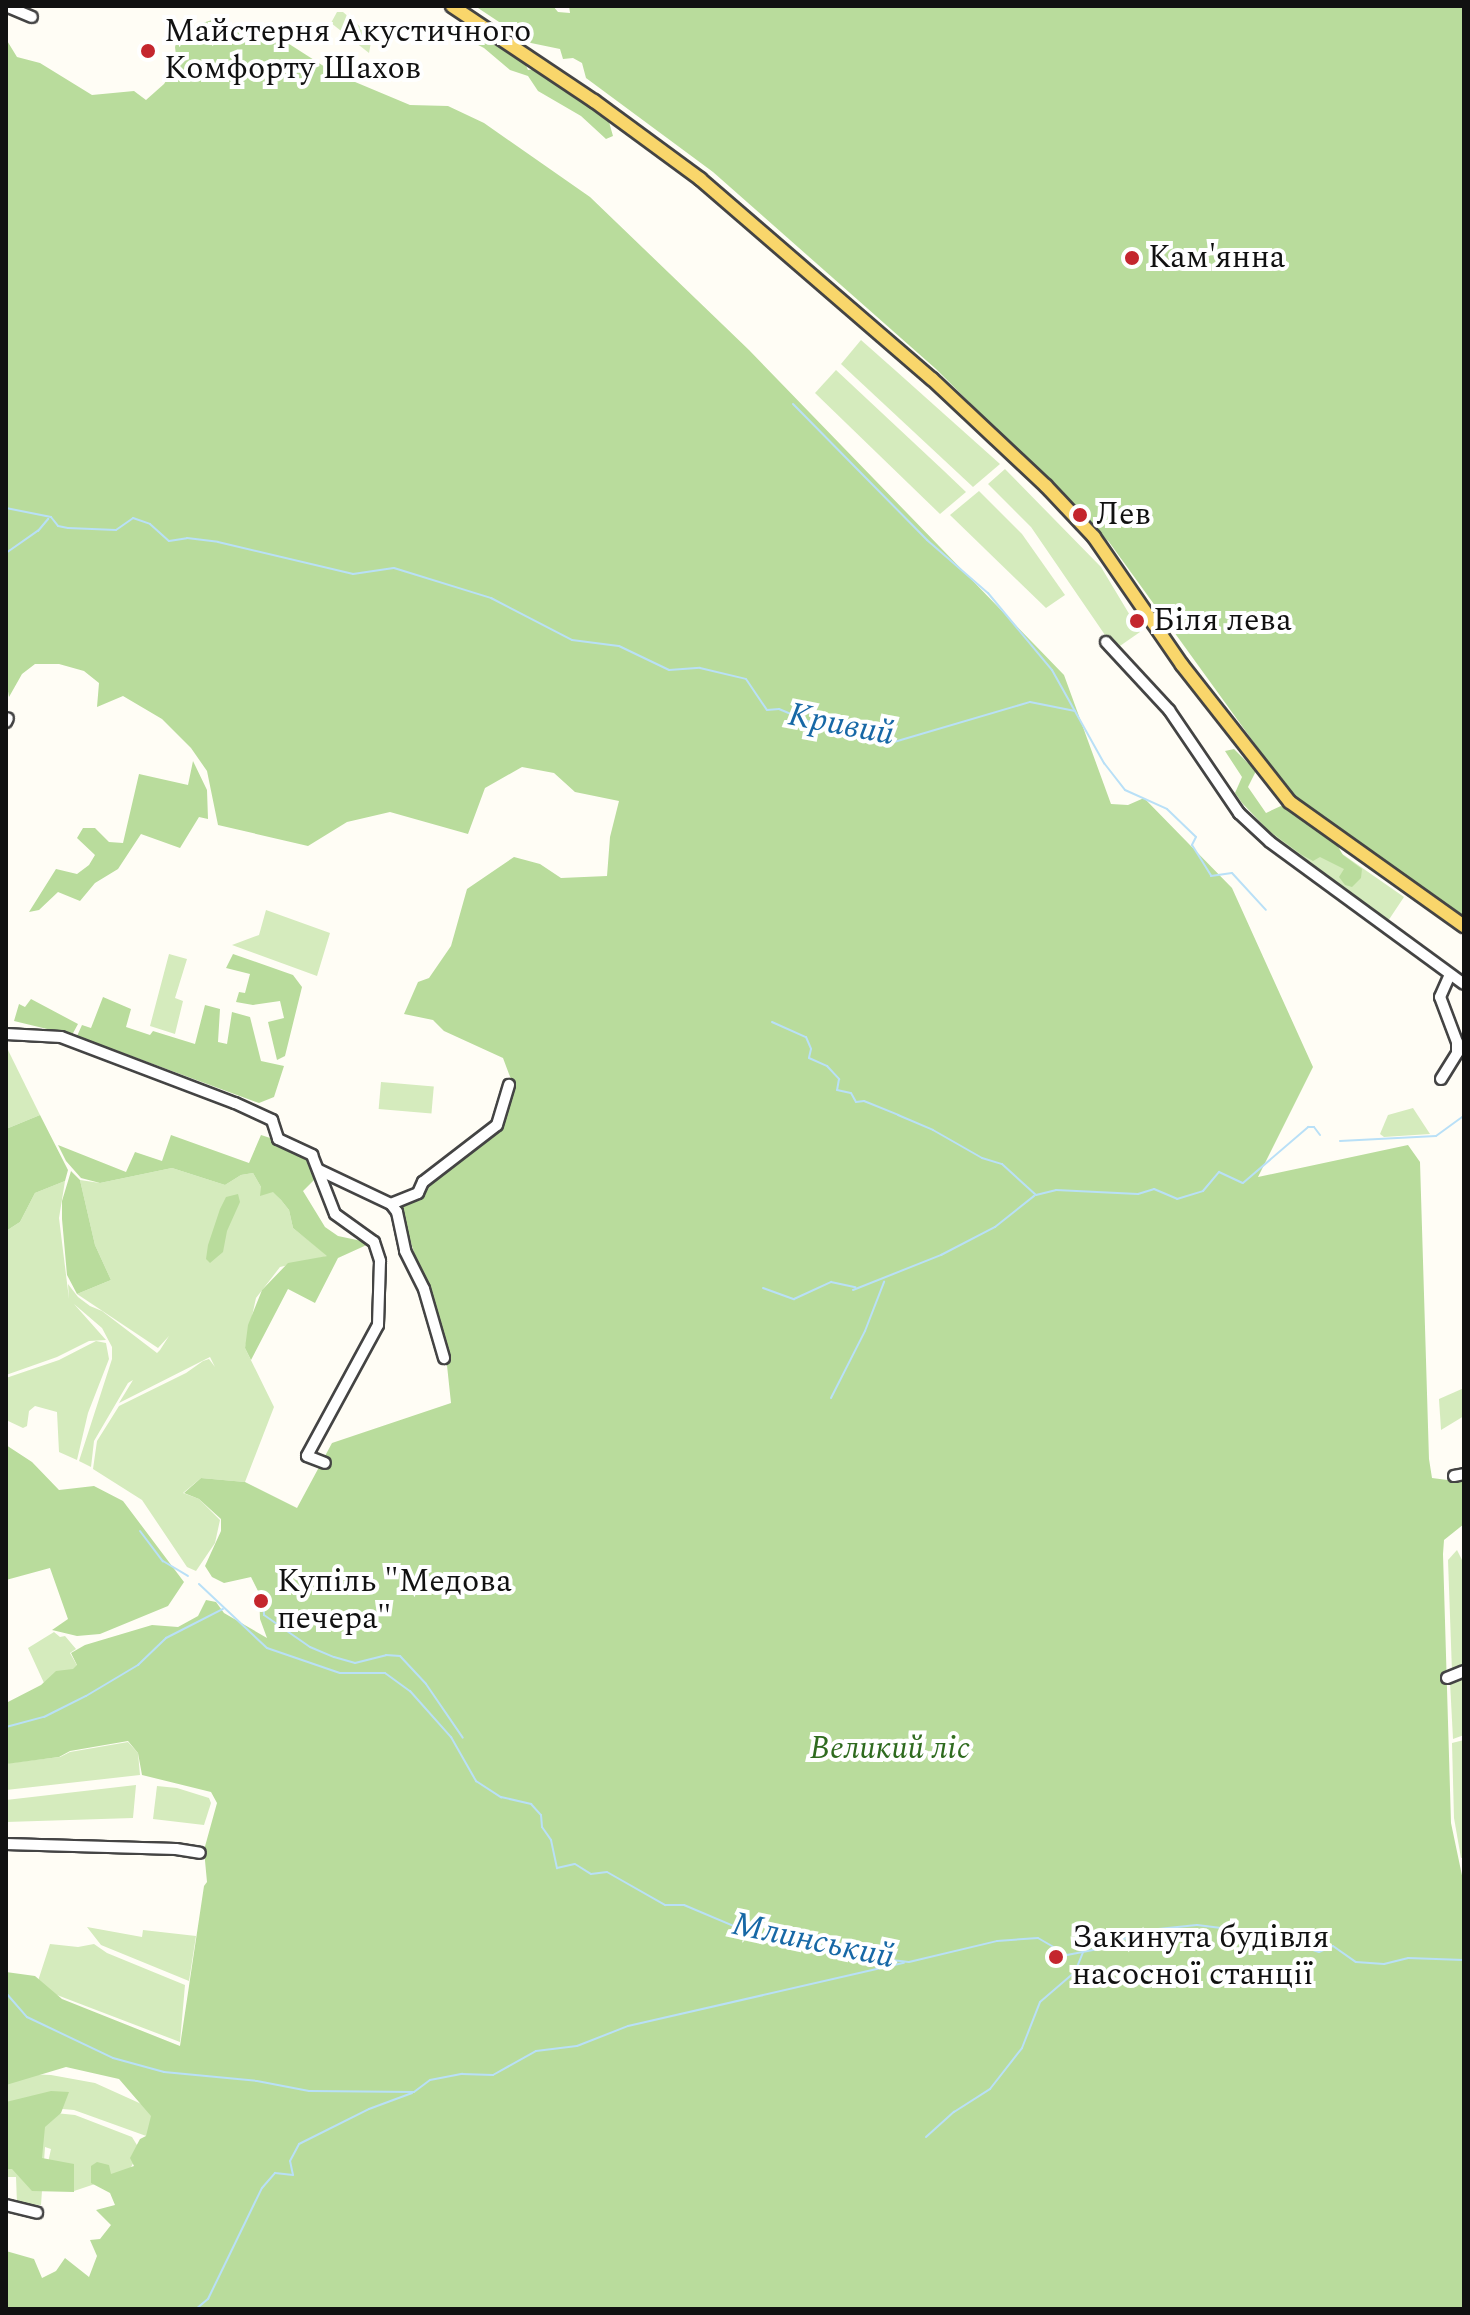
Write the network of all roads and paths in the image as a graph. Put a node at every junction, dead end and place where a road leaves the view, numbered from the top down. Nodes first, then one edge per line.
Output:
1 (6, 6) edge
2 (452, 6) edge
3 (32, 17) dead end
4 (1106, 642) dead end
5 (1464, 926) edge
6 (1450, 975) junction
7 (1464, 984) edge
8 (6, 1034) edge
9 (1441, 1079) dead end
10 (509, 1085) dead end
11 (319, 1170) junction
12 (391, 1204) junction
13 (444, 1358) dead end
14 (325, 1463) dead end
15 (1464, 1671) edge
16 (1447, 1678) dead end
17 (6, 1844) edge
18 (200, 1853) dead end
19 (6, 2205) edge
20 (37, 2213) dead end

1 - 3 street
2 - 5 main road
4 - 6 street
6 - 7 street
6 - 9 street
8 - 11 street
10 - 12 street
11 - 12 street
11 - 14 street
12 - 13 street
15 - 16 street
17 - 18 street
19 - 20 street

